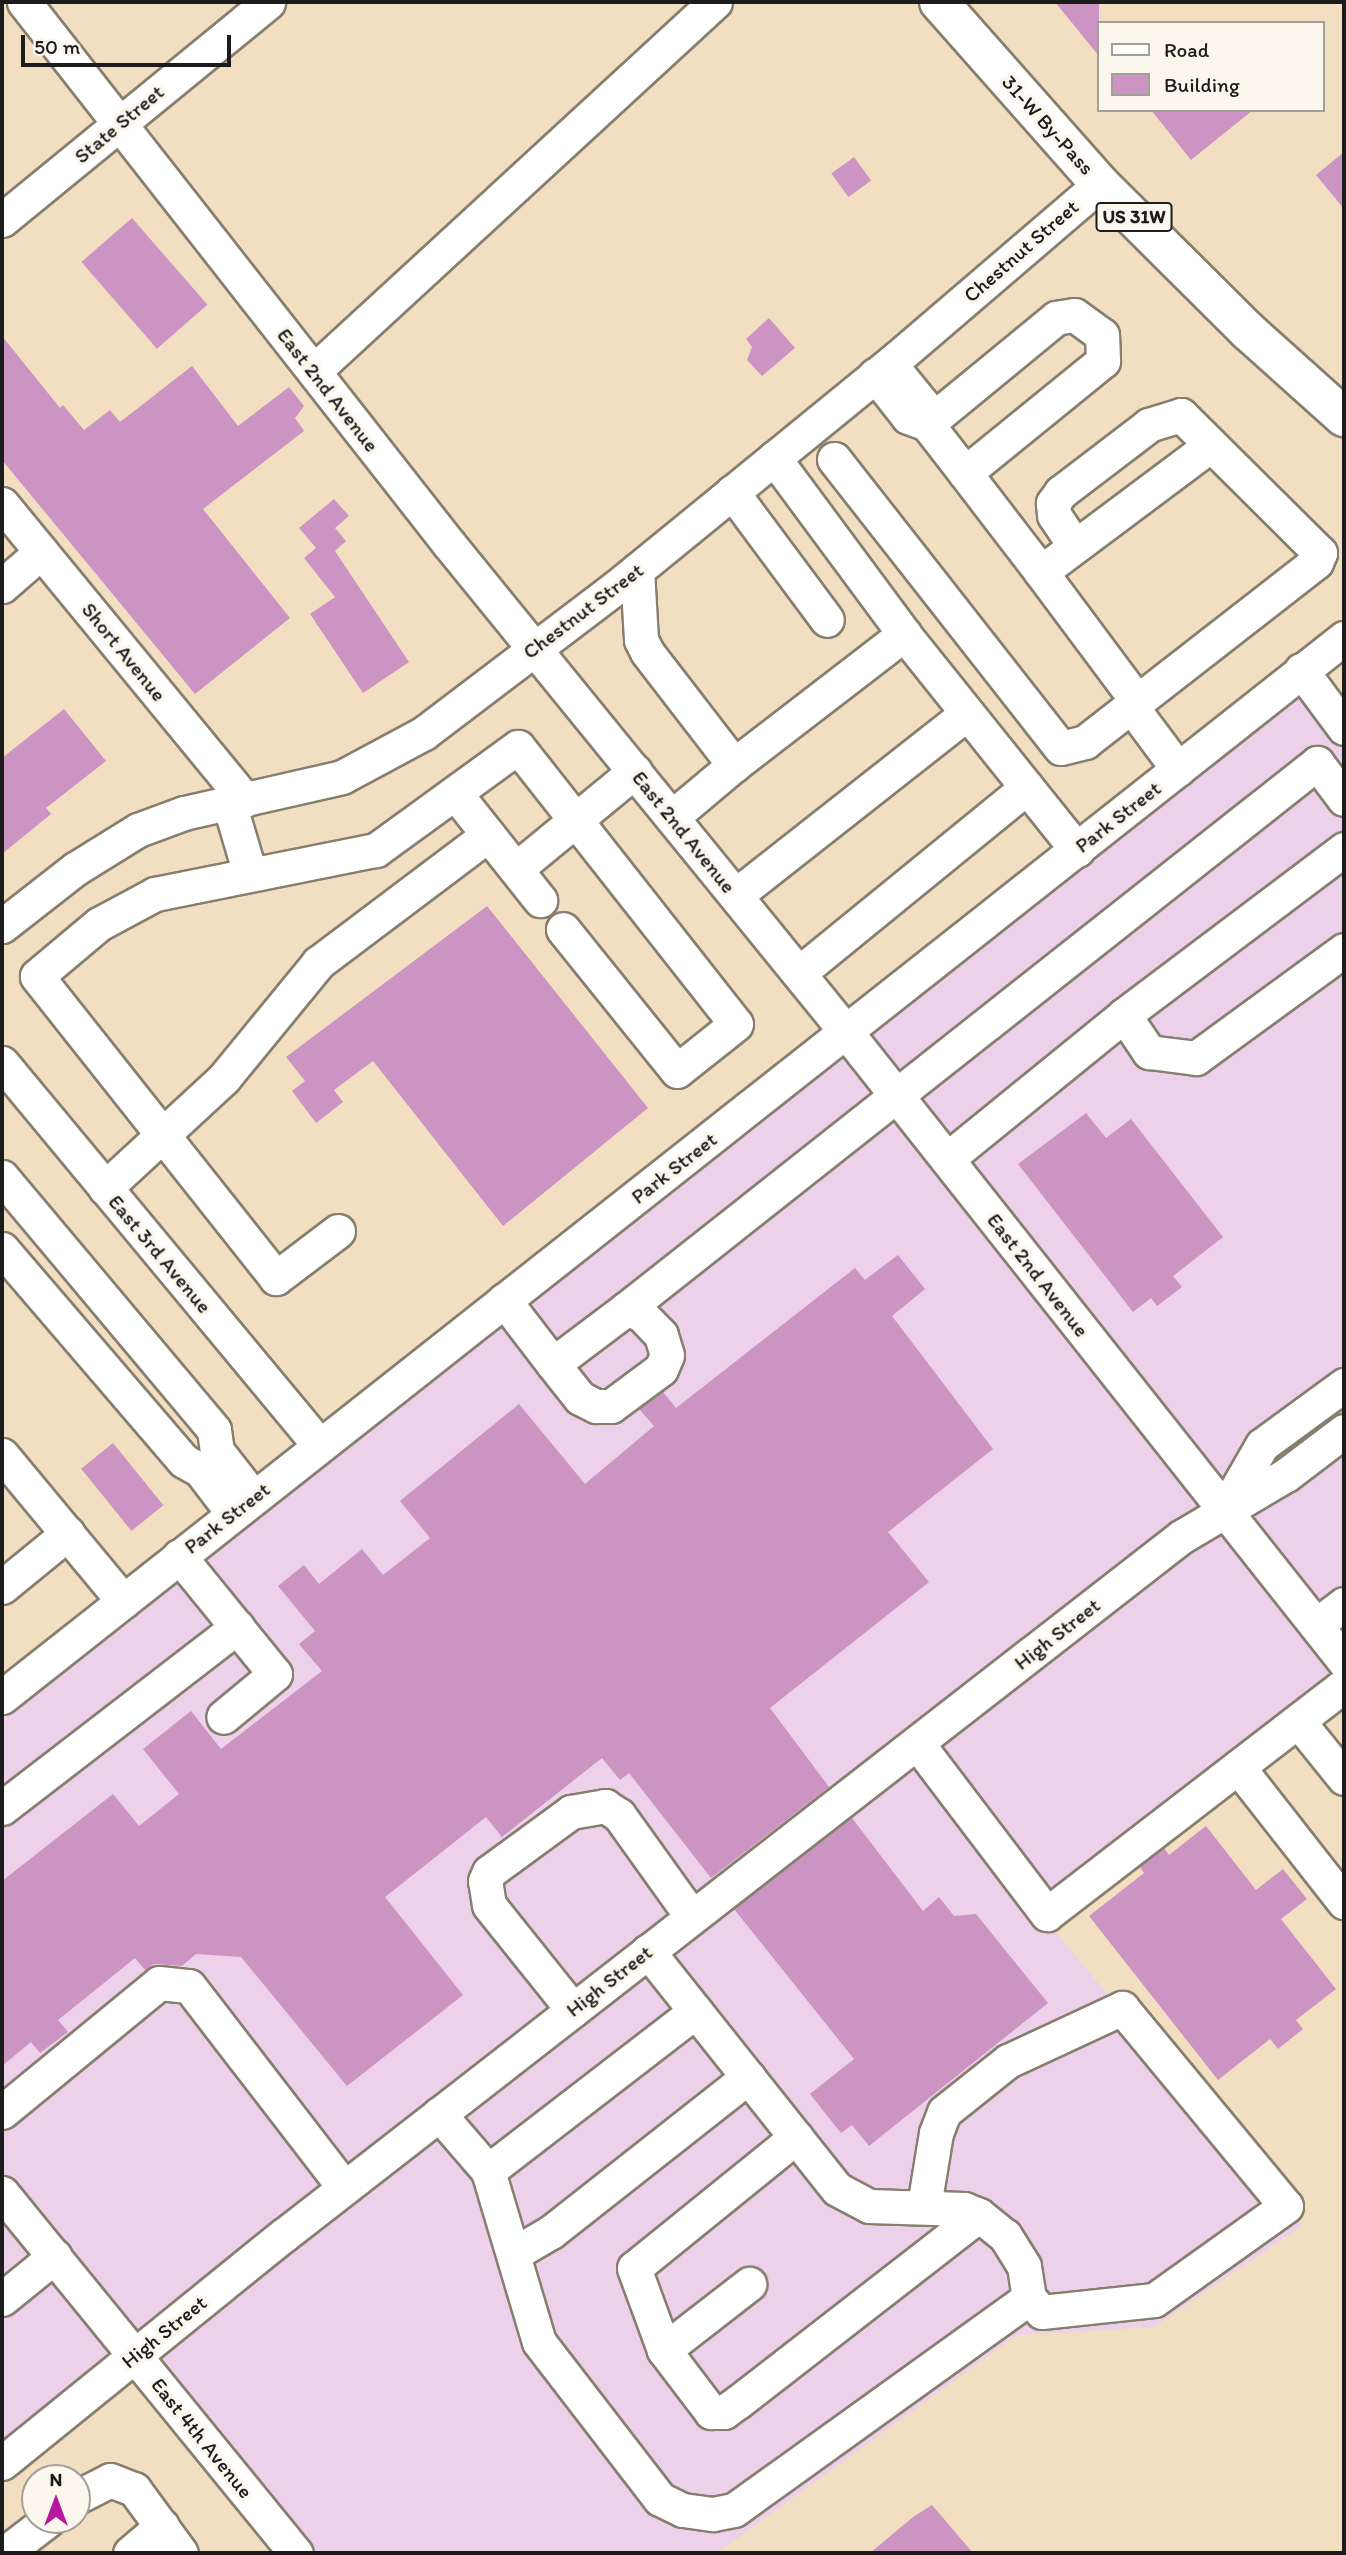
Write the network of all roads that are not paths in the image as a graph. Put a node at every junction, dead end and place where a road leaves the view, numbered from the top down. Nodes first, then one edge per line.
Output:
1 (24, 2) edge
2 (268, 2) edge
3 (715, 2) edge
4 (939, 2) edge
5 (120, 123) junction
6 (1100, 184) junction
7 (2, 220) edge
8 (882, 370) junction
9 (314, 371) junction
10 (1344, 417) edge
11 (928, 424) junction
12 (1211, 445) junction
13 (774, 458) junction
14 (834, 459) dead end
15 (965, 473) junction
16 (732, 492) junction
17 (2, 505) edge
18 (1075, 547) junction
19 (41, 552) junction
20 (637, 570) junction
21 (1041, 572) junction
22 (2, 586) edge
23 (827, 620) dead end
24 (904, 634) junction
25 (1344, 638) edge
26 (535, 648) junction
27 (1301, 670) junction
28 (1138, 701) junction
29 (967, 713) junction
30 (1344, 728) edge
31 (1186, 763) junction
32 (734, 765) junction
33 (635, 771) junction
34 (1027, 788) junction
35 (455, 793) junction
36 (1344, 799) edge
37 (237, 802) junction
38 (672, 817) junction
39 (575, 819) junction
40 (488, 835) junction
41 (1344, 849) edge
42 (1077, 850) junction
43 (516, 869) junction
44 (250, 874) junction
45 (736, 895) junction
46 (540, 900) dead end
47 (2, 926) edge
48 (563, 929) dead end
49 (1344, 950) edge
50 (799, 973) junction
51 (1124, 1015) junction
52 (847, 1033) junction
53 (2, 1063) edge
54 (896, 1096) junction
55 (165, 1137) junction
56 (947, 1159) junction
57 (2, 1177) edge
58 (105, 1188) junction
59 (338, 1231) dead end
60 (2, 1249) edge
61 (504, 1300) junction
62 (626, 1309) junction
63 (553, 1364) junction
64 (1344, 1385) edge
65 (1344, 1431) edge
66 (319, 1445) junction
67 (6, 1469) edge
68 (243, 1505) junction
69 (1224, 1510) junction
70 (68, 1533) junction
71 (179, 1556) junction
72 (2, 1587) edge
73 (123, 1601) junction
74 (1344, 1604) edge
75 (1316, 1625) junction
76 (237, 1627) junction
77 (1344, 1661) edge
78 (1344, 1685) edge
79 (2, 1697) edge
80 (223, 1717) dead end
81 (1298, 1721) junction
82 (916, 1743) junction
83 (1238, 1768) junction
84 (1344, 1778) edge
85 (2, 1808) edge
86 (1344, 1902) edge
87 (692, 1917) junction
88 (648, 1951) junction
89 (573, 2010) junction
90 (696, 2011) junction
91 (748, 2077) junction
92 (2, 2112) edge
93 (439, 2113) junction
94 (796, 2137) junction
95 (488, 2171) junction
96 (344, 2187) junction
97 (5, 2203) edge
98 (924, 2206) junction
99 (979, 2215) junction
100 (514, 2253) junction
101 (55, 2256) junction
102 (750, 2284) dead end
103 (1029, 2298) junction
104 (2, 2299) edge
105 (664, 2350) junction
106 (136, 2354) junction
107 (2, 2463) edge
108 (91, 2490) edge
109 (162, 2526) junction
110 (30, 2534) edge
111 (281, 2548) edge
112 (5, 2553) edge
113 (130, 2553) edge
114 (181, 2553) edge

1 - 5 street, East 2nd Avenue
2 - 5 street, State Street
3 - 9 street
4 - 6 main road, 31-W By-Pass / US 31W
5 - 7 street, State Street
5 - 9 street, East 2nd Avenue
6 - 8 street, Chestnut Street
6 - 10 main road, 31-W By-Pass / US 31W
8 - 11 street
8 - 13 street, Chestnut Street
9 - 26 street, East 2nd Avenue
11 - 15 street
11 - 15 street
12 - 18 street
12 - 18 street
12 - 28 street
13 - 16 street, Chestnut Street
13 - 24 street
14 - 28 street
15 - 21 street
16 - 20 street, Chestnut Street
16 - 23 street
17 - 19 street, Short Avenue
18 - 21 street
19 - 22 street
19 - 37 street, Short Avenue
20 - 26 street, Chestnut Street
20 - 32 street
21 - 28 street
24 - 29 street
24 - 32 street
25 - 27 street, Park Street
26 - 33 street, East 2nd Avenue
26 - 37 street, Chestnut Street
27 - 30 street
27 - 31 street, Park Street
28 - 31 street
29 - 34 street
29 - 45 street
31 - 42 street, Park Street
32 - 38 street
33 - 38 street, East 2nd Avenue
33 - 39 street
34 - 42 street
34 - 50 street
35 - 39 street
35 - 40 street
35 - 44 street
36 - 54 street
37 - 44 street
37 - 47 street, Chestnut Street
38 - 45 street, East 2nd Avenue
39 - 43 street
39 - 48 street
40 - 43 street
40 - 55 street
41 - 51 street
42 - 52 street, Park Street
43 - 46 street
44 - 55 street
45 - 50 street, East 2nd Avenue
49 - 51 street
50 - 52 street, East 2nd Avenue
51 - 56 street
52 - 54 street, East 2nd Avenue
52 - 61 street, Park Street
53 - 58 street, East 3rd Avenue
54 - 56 street, East 2nd Avenue
54 - 62 street
55 - 58 street
55 - 59 street
56 - 69 street, East 2nd Avenue
57 - 68 street
58 - 66 street, East 3rd Avenue
60 - 68 street
61 - 63 street
61 - 66 street, Park Street
62 - 63 street
62 - 63 street
64 - 69 street
65 - 69 street, High Street
66 - 68 street, Park Street
67 - 70 street
68 - 71 street, Park Street
69 - 75 street, East 2nd Avenue
69 - 82 street, High Street
70 - 72 street
70 - 73 street
71 - 73 street, Park Street
71 - 76 street
73 - 79 street, Park Street
74 - 75 street
75 - 77 street, East 2nd Avenue
76 - 80 street
76 - 85 street
78 - 81 street
81 - 83 street
81 - 84 street
82 - 83 street
82 - 87 street, High Street
83 - 86 street
87 - 88 street, High Street
87 - 89 street
88 - 89 street, High Street
88 - 90 street
89 - 93 street, High Street
90 - 91 street
90 - 95 street
91 - 94 street
91 - 100 street
92 - 96 street
93 - 95 street
93 - 96 street, High Street
94 - 98 street
94 - 105 street
95 - 100 street
96 - 106 street, High Street
97 - 101 street, East 4th Avenue
98 - 99 street
98 - 103 street
99 - 103 street
99 - 105 street
100 - 103 street
101 - 104 street
101 - 106 street, East 4th Avenue
102 - 105 street
106 - 107 street, High Street
106 - 111 street, East 4th Avenue
108 - 109 street
109 - 113 street
109 - 114 street
110 - 112 street

